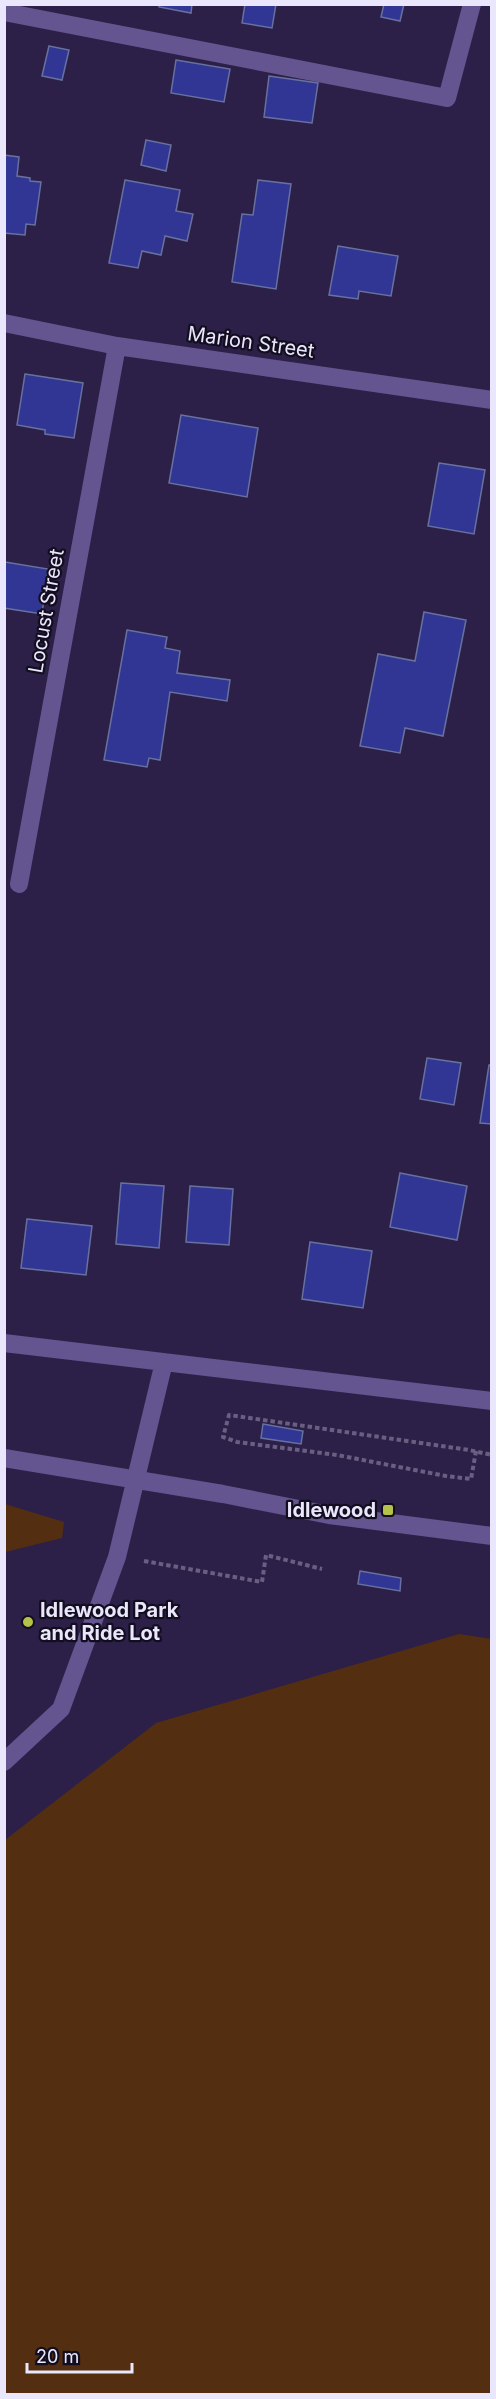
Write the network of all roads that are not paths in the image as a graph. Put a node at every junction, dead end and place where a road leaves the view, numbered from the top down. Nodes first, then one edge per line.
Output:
1 (472, 4) edge
2 (4, 12) edge
3 (4, 323) edge
4 (117, 346) junction
5 (492, 400) edge
6 (19, 884) dead end
7 (4, 1343) edge
8 (164, 1362) junction
9 (492, 1401) edge
10 (4, 1458) edge
11 (492, 1536) edge
12 (4, 1762) edge

1 - 2 street
3 - 4 street, Marion Street
4 - 5 street, Marion Street
4 - 6 street, Locust Street
7 - 8 street
8 - 9 street
8 - 12 street
10 - 11 street

